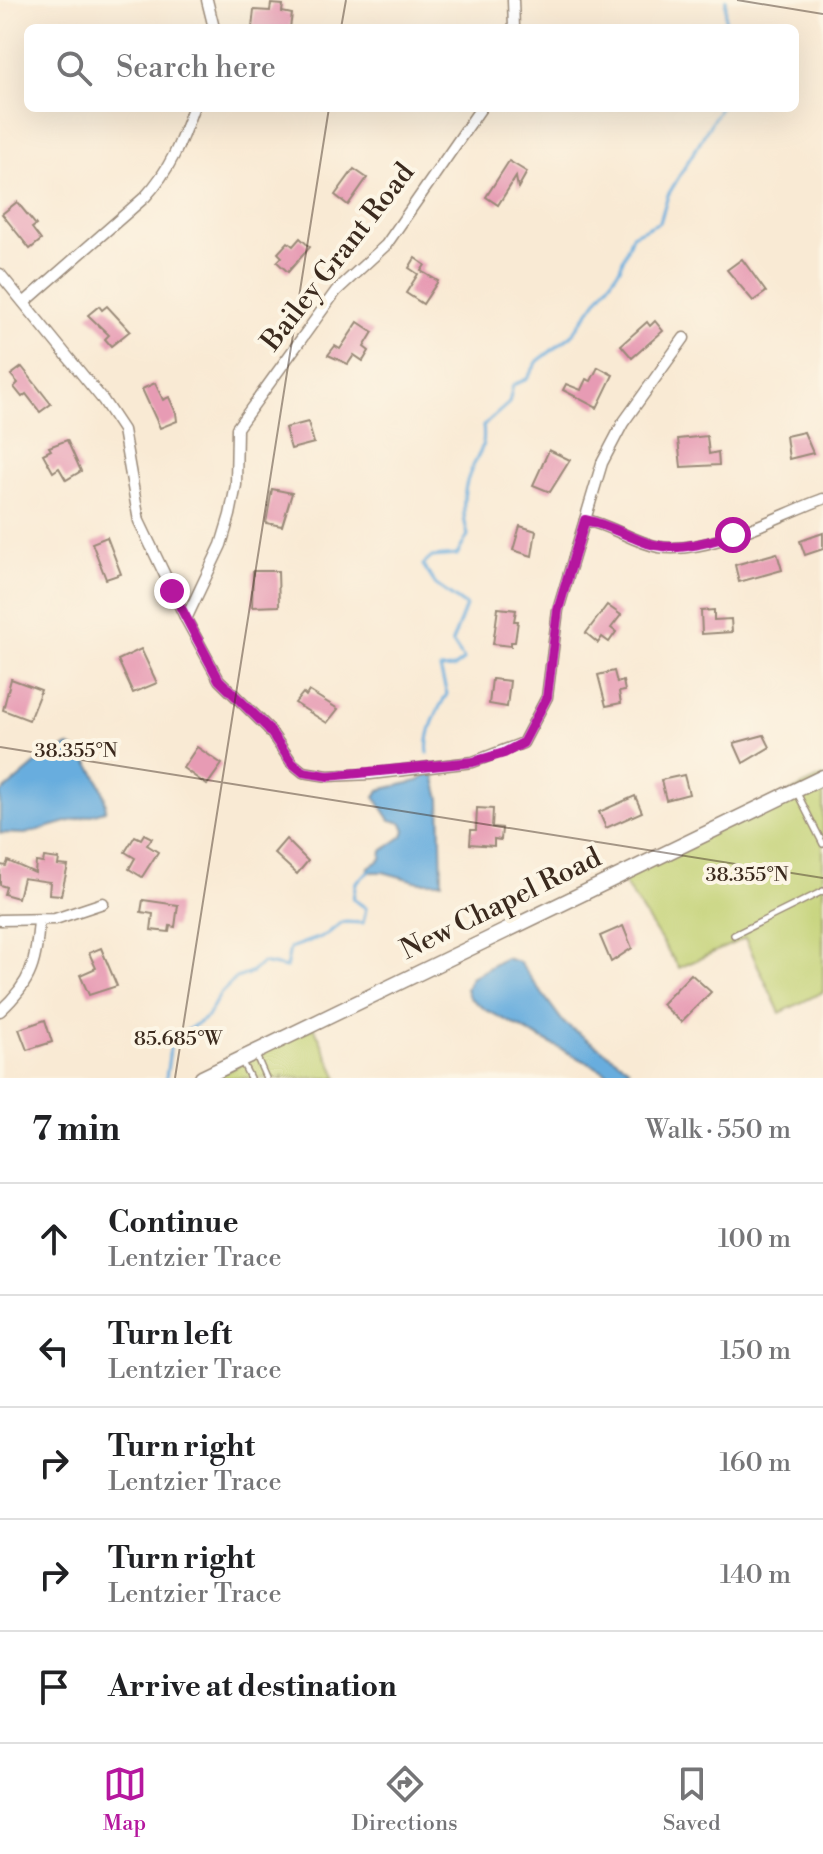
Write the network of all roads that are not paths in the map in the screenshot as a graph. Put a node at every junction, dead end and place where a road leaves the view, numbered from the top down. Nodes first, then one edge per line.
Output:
1 (207, 0) edge
2 (513, 0) edge
3 (213, 24) edge
4 (514, 24) edge
5 (192, 112) edge
6 (478, 112) edge
7 (0, 274) edge
8 (25, 302) junction
9 (684, 338) dead end
10 (823, 499) edge
11 (585, 520) junction
12 (186, 619) junction
13 (823, 777) edge
14 (796, 790) junction
15 (823, 844) edge
16 (823, 891) edge
17 (103, 903) dead end
18 (0, 920) edge
19 (39, 920) junction
20 (734, 935) dead end
21 (0, 1011) edge
22 (255, 1052) junction
23 (240, 1059) junction
24 (202, 1078) edge
25 (250, 1078) edge
26 (266, 1078) edge

1 - 3 street
2 - 4 street
5 - 8 street
6 - 12 street, Bailey Grant Road
7 - 8 street
8 - 12 street
9 - 11 street
10 - 11 street
11 - 12 street
13 - 14 street, New Chapel Road
14 - 15 lane
14 - 22 street, New Chapel Road
16 - 20 lane
17 - 19 street
18 - 19 street
19 - 21 street
22 - 23 street, New Chapel Road
22 - 26 lane
23 - 24 street, New Chapel Road
23 - 25 lane

